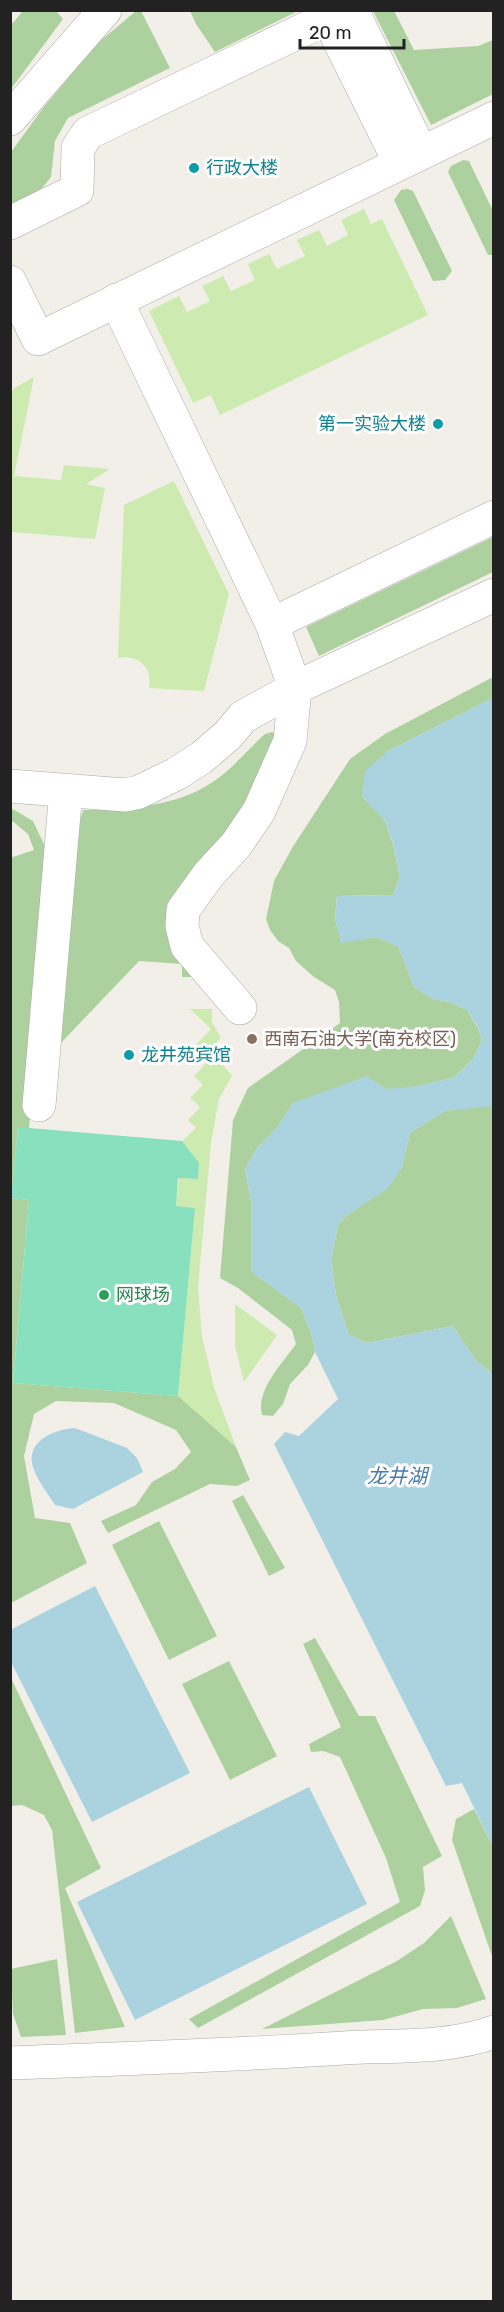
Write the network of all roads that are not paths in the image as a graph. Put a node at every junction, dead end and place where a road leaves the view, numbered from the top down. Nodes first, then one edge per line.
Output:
1 (105, 10) edge
2 (352, 10) edge
3 (494, 118) edge
4 (10, 119) edge
5 (411, 158) junction
6 (10, 223) edge
7 (10, 282) edge
8 (116, 300) junction
9 (494, 518) edge
10 (494, 595) edge
11 (272, 624) junction
12 (295, 688) junction
13 (10, 786) edge
14 (66, 790) junction
15 (240, 1008) dead end
16 (39, 1105) dead end
17 (494, 2032) edge
18 (10, 2062) edge

1 - 4 lane
2 - 5 lane
3 - 5 lane
5 - 6 lane
5 - 8 lane
7 - 8 lane
8 - 11 lane
9 - 11 lane
10 - 12 lane
11 - 12 lane
12 - 14 lane
12 - 15 lane
13 - 14 lane
14 - 16 lane
17 - 18 lane

